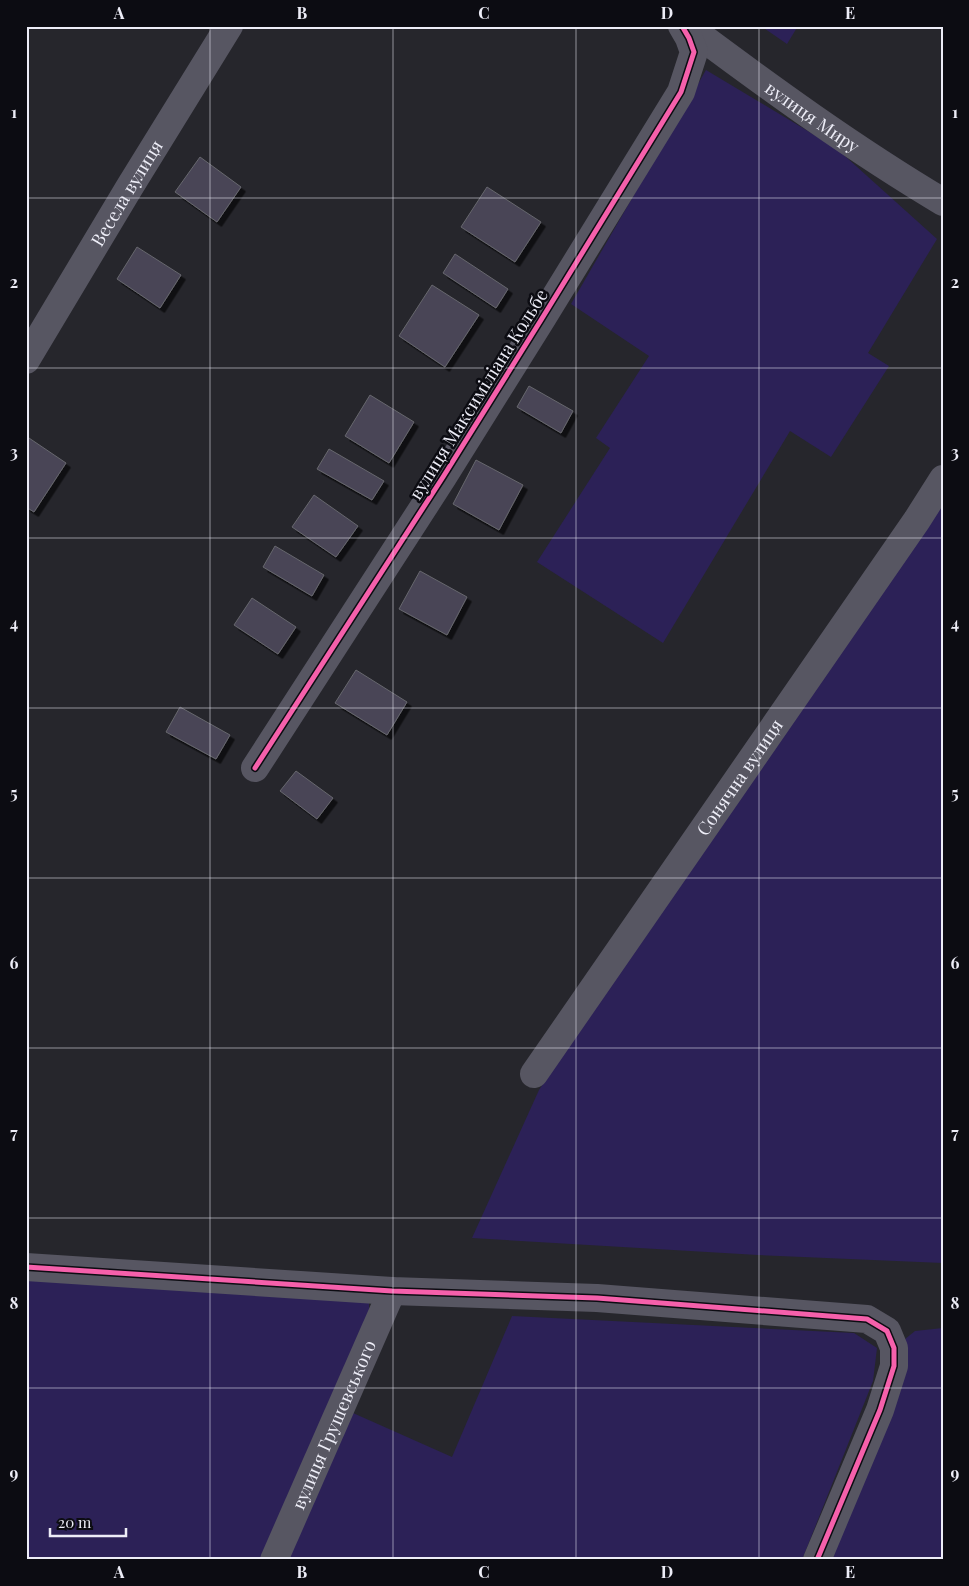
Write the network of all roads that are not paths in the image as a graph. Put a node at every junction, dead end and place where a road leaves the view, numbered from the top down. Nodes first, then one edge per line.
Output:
1 (229, 26) edge
2 (682, 26) edge
3 (687, 26) edge
4 (943, 202) edge
5 (26, 360) edge
6 (943, 479) edge
7 (255, 768) dead end
8 (534, 1074) dead end
9 (26, 1267) edge
10 (392, 1290) junction
11 (274, 1560) edge
12 (817, 1560) edge

1 - 5 street, Весела вулиця
2 - 7 street, вулиця Максиміліана Кольбе
3 - 4 street, вулиця Миру
6 - 8 street, Сонячна вулиця
9 - 10 street
10 - 11 street, вулиця Грушевського
10 - 12 street

